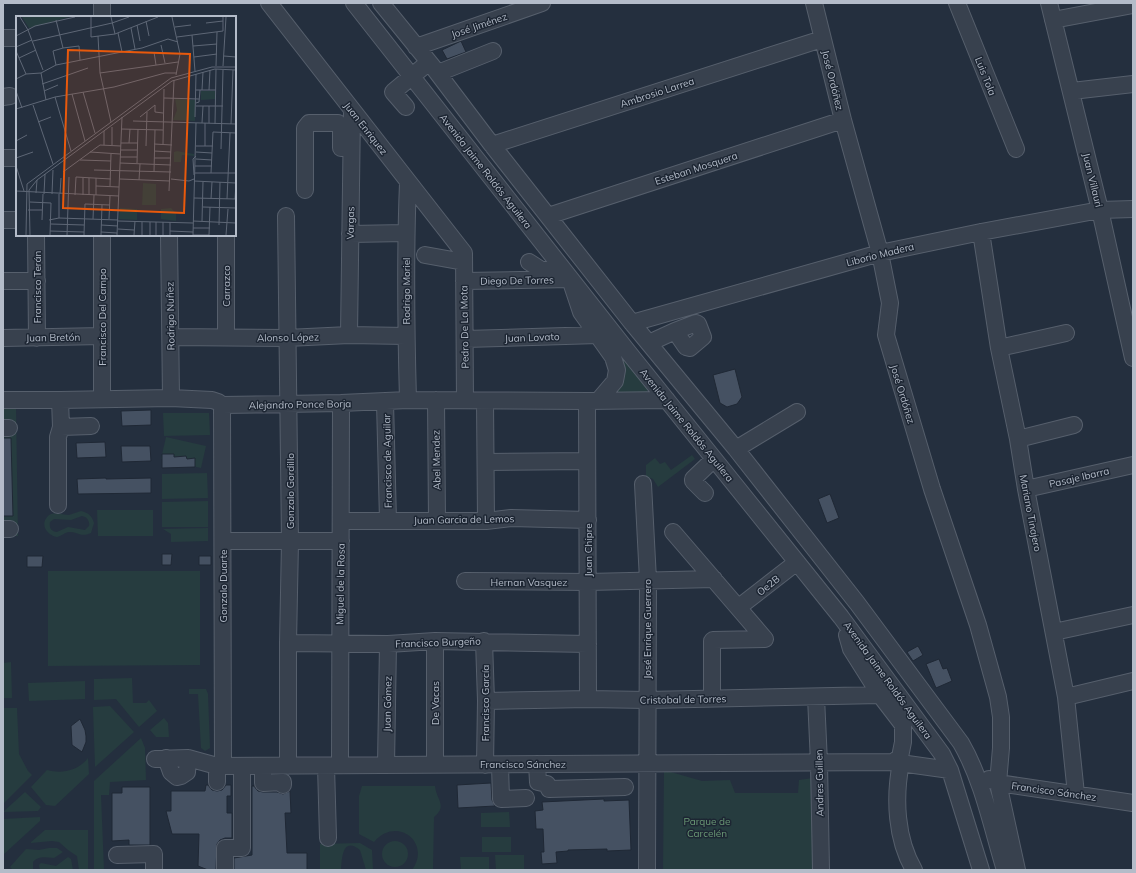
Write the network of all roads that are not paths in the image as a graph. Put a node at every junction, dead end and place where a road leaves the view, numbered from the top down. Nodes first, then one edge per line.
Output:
1 (102, 3) edge
2 (269, 3) edge
3 (354, 3) edge
4 (381, 3) edge
5 (542, 3) edge
6 (814, 3) edge
7 (957, 3) edge
8 (1049, 3) edge
9 (1133, 5) edge
10 (102, 16) edge
11 (1054, 20) junction
12 (3, 38) edge
13 (16, 38) edge
14 (822, 39) junction
15 (416, 47) junction
16 (493, 51) dead end
17 (434, 67) junction
18 (411, 76) junction
19 (1133, 84) edge
20 (1072, 90) junction
21 (406, 107) dead end
22 (352, 110) junction
23 (843, 120) junction
24 (492, 145) junction
25 (1016, 149) dead end
26 (3, 158) edge
27 (16, 158) edge
28 (408, 183) junction
29 (305, 190) dead end
30 (1133, 209) edge
31 (1100, 210) junction
32 (342, 215) dead end
33 (286, 216) dead end
34 (548, 216) junction
35 (3, 220) edge
36 (16, 220) edge
37 (981, 232) junction
38 (406, 233) junction
39 (350, 234) junction
40 (36, 236) edge
41 (102, 236) edge
42 (169, 236) edge
43 (226, 236) edge
44 (880, 253) junction
45 (425, 255) dead end
46 (464, 258) junction
47 (529, 262) dead end
48 (560, 266) junction
49 (570, 279) junction
50 (3, 281) edge
51 (37, 281) junction
52 (464, 281) junction
53 (632, 322) junction
54 (675, 331) dead end
55 (1066, 333) dead end
56 (349, 335) junction
57 (598, 335) junction
58 (102, 336) junction
59 (406, 336) junction
60 (171, 337) junction
61 (226, 337) junction
62 (3, 338) edge
63 (37, 338) junction
64 (288, 338) junction
65 (465, 339) junction
66 (648, 343) junction
67 (999, 348) junction
68 (1133, 358) edge
69 (171, 398) junction
70 (102, 399) junction
71 (3, 400) edge
72 (60, 400) junction
73 (408, 400) junction
74 (436, 400) junction
75 (464, 400) junction
76 (667, 400) junction
77 (485, 401) junction
78 (593, 401) junction
79 (385, 402) junction
80 (341, 403) junction
81 (289, 404) junction
82 (222, 405) junction
83 (797, 412) dead end
84 (1074, 425) dead end
85 (91, 426) dead end
86 (61, 427) junction
87 (1018, 439) junction
88 (736, 449) junction
89 (714, 459) junction
90 (587, 461) junction
91 (486, 462) junction
92 (1133, 465) edge
93 (643, 484) dead end
94 (1026, 489) junction
95 (705, 493) dead end
96 (58, 505) dead end
97 (437, 520) junction
98 (588, 520) junction
99 (341, 521) junction
100 (388, 521) junction
101 (486, 521) junction
102 (673, 532) dead end
103 (801, 533) junction
104 (341, 541) junction
105 (223, 542) junction
106 (290, 542) junction
107 (785, 547) junction
108 (797, 562) junction
109 (714, 578) junction
110 (648, 580) junction
111 (465, 581) dead end
112 (588, 582) junction
113 (857, 603) junction
114 (739, 607) junction
115 (1133, 616) edge
116 (841, 617) junction
117 (1054, 632) junction
118 (435, 641) junction
119 (484, 641) junction
120 (288, 644) junction
121 (340, 644) junction
122 (388, 644) junction
123 (588, 644) junction
124 (1133, 681) edge
125 (880, 695) junction
126 (816, 697) junction
127 (1066, 697) junction
128 (712, 698) junction
129 (588, 699) junction
130 (647, 700) junction
131 (486, 701) junction
132 (161, 759) dead end
133 (819, 763) junction
134 (897, 763) junction
135 (538, 764) junction
136 (647, 764) junction
137 (386, 765) junction
138 (435, 765) junction
139 (492, 765) junction
140 (242, 766) junction
141 (263, 766) junction
142 (288, 766) junction
143 (333, 766) junction
144 (950, 770) junction
145 (219, 771) junction
146 (976, 774) junction
147 (998, 783) junction
148 (283, 785) dead end
149 (625, 787) dead end
150 (1076, 794) junction
151 (526, 798) dead end
152 (1133, 803) edge
153 (328, 838) dead end
154 (117, 855) dead end
155 (154, 870) edge
156 (225, 870) edge
157 (647, 870) edge
158 (821, 870) edge
159 (914, 870) edge
160 (981, 870) edge
161 (1005, 870) edge
162 (1017, 870) edge

1 - 10 street
2 - 22 street, Juan Enriquez
3 - 18 street, Avenida Jaime Roldós Aguilera
4 - 15 street, Avenida Jaime Roldós Aguilera
5 - 15 street, José Jiménez
6 - 14 street, José Ordóñez
7 - 25 street, Luis Tola
8 - 11 street, Juan Villauri
9 - 11 street
11 - 20 street, Juan Villauri
12 - 13 street
14 - 23 street, José Ordóñez
14 - 24 street, Ambrosio Larrea
15 - 17 street, Avenida Jaime Roldós Aguilera
16 - 17 street
17 - 18 street
17 - 24 street, Avenida Jaime Roldós Aguilera
18 - 21 street
18 - 48 street, Avenida Jaime Roldós Aguilera
19 - 20 street
20 - 31 street, Juan Villauri
22 - 28 street, Juan Enriquez
22 - 39 street, Vargas
23 - 34 street, Esteban Mosquera
23 - 44 street, José Ordóñez
24 - 34 street, Avenida Jaime Roldós Aguilera
26 - 27 street
28 - 38 street, Rodrigo Moriel
28 - 46 street, Juan Enriquez
29 - 32 street
30 - 31 street, Liborio Madera
31 - 37 street, Liborio Madera
31 - 68 street, Juan Villauri
33 - 64 street, Gonzalo Gordillo
34 - 53 street, Avenida Jaime Roldós Aguilera
35 - 36 street
37 - 44 street, Liborio Madera
37 - 67 street, Mariano Tinajero
38 - 39 street
38 - 59 street, Rodrigo Moriel
39 - 56 street, Vargas
40 - 51 street, Francisco Terán
41 - 58 street, Francisco Del Campo
42 - 60 street, Rodrigo Nuñez
43 - 61 street, Carrazco
44 - 53 street, Liborio Madera
44 - 147 street, José Ordóñez
45 - 46 street
46 - 52 street, Pedro De La Mota
47 - 48 street
48 - 49 street, Avenida Jaime Roldós Aguilera
49 - 52 street, Diego De Torres
49 - 57 street
49 - 76 street, Avenida Jaime Roldós Aguilera
50 - 51 street
51 - 63 street, Francisco Terán
52 - 65 street, Pedro De La Mota
53 - 66 street, Avenida Jaime Roldós Aguilera
54 - 66 street
55 - 67 street
56 - 59 street, Alonso López
56 - 64 street, Alonso López
57 - 65 street, Juan Lovato
57 - 78 street
58 - 63 street, Juan Bretón
58 - 70 street, Francisco Del Campo
59 - 73 street, Rodrigo Moriel
60 - 61 street, Alonso López
60 - 69 street, Rodrigo Nuñez
61 - 64 street, Alonso López
62 - 63 street, Juan Bretón
64 - 81 street, Gonzalo Gordillo
65 - 75 street, Pedro De La Mota
66 - 88 street, Avenida Jaime Roldós Aguilera
67 - 87 street, Mariano Tinajero
69 - 70 street, Alejandro Ponce Borja
69 - 82 street, Alejandro Ponce Borja
70 - 72 street, Alejandro Ponce Borja
71 - 72 street, Alejandro Ponce Borja
72 - 86 street
73 - 74 street, Alejandro Ponce Borja
73 - 79 street, Alejandro Ponce Borja
74 - 75 street, Alejandro Ponce Borja
74 - 97 street, Abel Mendez
75 - 77 street, Alejandro Ponce Borja
76 - 78 street, Alejandro Ponce Borja
76 - 89 street, Avenida Jaime Roldós Aguilera
77 - 78 street, Alejandro Ponce Borja
77 - 91 street
78 - 90 street, Juan Chipre
79 - 80 street, Alejandro Ponce Borja
79 - 100 street, Francisco de Aguilar
80 - 81 street, Alejandro Ponce Borja
80 - 99 street, Miguel de la Rosa
81 - 82 street, Alejandro Ponce Borja
81 - 106 street, Gonzalo Gordillo
82 - 105 street, Gonzalo Duarte
83 - 88 street
84 - 87 street
85 - 86 street
86 - 96 street
87 - 94 street, Mariano Tinajero
88 - 103 street, Avenida Jaime Roldós Aguilera
89 - 95 street
89 - 107 street, Avenida Jaime Roldós Aguilera
90 - 91 street
90 - 98 street, Juan Chipre
91 - 101 street
92 - 94 street, Pasaje Ibarra
93 - 110 street, José Enrique Guerrero
94 - 117 street, Mariano Tinajero
97 - 100 street, Juan Garcia de Lemos
97 - 101 street, Juan Garcia de Lemos
98 - 101 street, Juan Garcia de Lemos
98 - 112 street, Juan Chipre
99 - 100 street, Juan Garcia de Lemos
99 - 104 street, Miguel de la Rosa
102 - 109 street
103 - 107 street
103 - 113 street, Avenida Jaime Roldós Aguilera
104 - 106 street
104 - 121 street, Miguel de la Rosa
105 - 106 street
105 - 145 street, Gonzalo Duarte
106 - 120 street, Gonzalo Gordillo
107 - 108 street, Avenida Jaime Roldós Aguilera
108 - 114 street, Oe2B
108 - 116 street, Avenida Jaime Roldós Aguilera
109 - 110 street, Hernan Vasquez
109 - 114 street
110 - 112 street, Hernan Vasquez
110 - 130 street, José Enrique Guerrero
111 - 112 street, Hernan Vasquez
112 - 123 street, Juan Chipre
113 - 116 street
113 - 146 street, Avenida Jaime Roldós Aguilera
114 - 128 street
115 - 117 street
116 - 125 street
116 - 144 street, Avenida Jaime Roldós Aguilera
117 - 127 street, Mariano Tinajero
118 - 119 street, Francisco Burgeño
118 - 122 street, Francisco Burgeño
118 - 138 street, De Vacas
119 - 123 street, Francisco Burgeño
119 - 131 street, Francisco García
120 - 121 street, Francisco Burgeño
120 - 142 street, Gonzalo Gordillo
121 - 122 street, Francisco Burgeño
121 - 143 street, Miguel de la Rosa
122 - 137 street, Juan Gómez
123 - 129 street, Juan Chipre
124 - 127 street
125 - 126 street, Cristobal de Torres
125 - 134 street
126 - 128 street, Cristobal de Torres
126 - 133 street, Andres Guillen
127 - 150 street, Mariano Tinajero
128 - 130 street, Cristobal de Torres
129 - 130 street, Cristobal de Torres
129 - 131 street, Cristobal de Torres
130 - 136 street, José Enrique Guerrero
131 - 139 street, Francisco García
132 - 145 street, Francisco Sánchez
133 - 134 street, Francisco Sánchez
133 - 136 street, Francisco Sánchez
133 - 158 street, Andres Guillen
134 - 144 street, Francisco Sánchez
134 - 159 street
135 - 136 street, Francisco Sánchez
135 - 139 street, Francisco Sánchez
135 - 149 street
136 - 157 street, José Enrique Guerrero
137 - 138 street, Francisco Sánchez
137 - 143 street, Francisco Sánchez
138 - 139 street, Francisco Sánchez
139 - 151 street, Francisco García
140 - 141 street, Francisco Sánchez
140 - 145 street, Francisco Sánchez
140 - 156 street
141 - 142 street, Francisco Sánchez
141 - 148 street
142 - 143 street, Francisco Sánchez
143 - 153 street, Miguel de la Rosa
144 - 160 street, Avenida Jaime Roldós Aguilera
146 - 147 street, Francisco Sánchez
146 - 161 street, Avenida Jaime Roldós Aguilera
147 - 150 street, Francisco Sánchez
147 - 162 street, José Ordóñez
150 - 152 street, Francisco Sánchez
154 - 155 street

